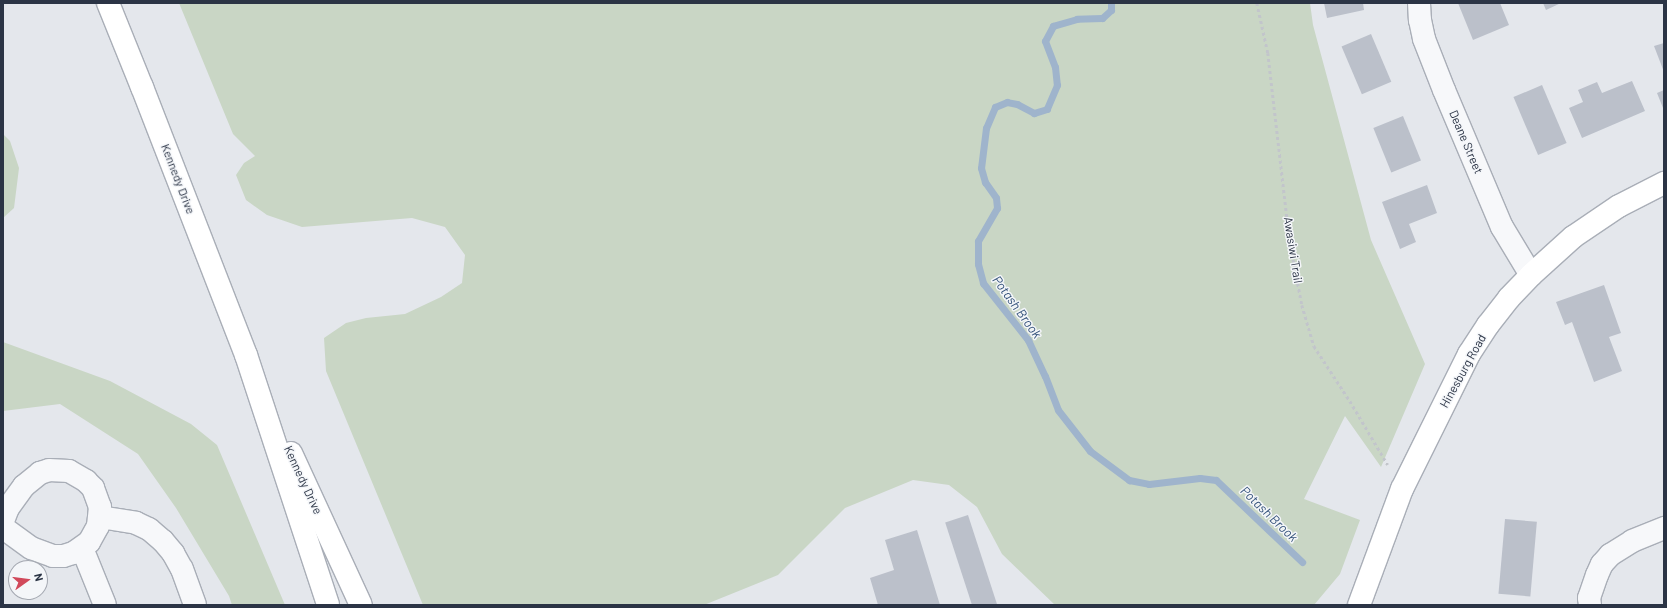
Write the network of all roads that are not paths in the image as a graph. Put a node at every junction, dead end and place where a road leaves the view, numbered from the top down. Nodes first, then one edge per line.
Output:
1 (108, 3) edge
2 (1419, 3) edge
3 (1664, 183) edge
4 (1532, 275) junction
5 (246, 355) junction
6 (100, 517) junction
7 (3, 521) edge
8 (3, 528) edge
9 (1664, 528) edge
10 (82, 548) junction
11 (105, 605) edge
12 (195, 605) edge
13 (328, 605) edge
14 (361, 605) edge
15 (1359, 605) edge
16 (1590, 605) edge

1 - 5 main road, Kennedy Drive
2 - 4 street, Deane Street
3 - 4 main road, Hinesburg Road
4 - 15 main road, Hinesburg Road
5 - 13 main road, Kennedy Drive
5 - 14 main road, Kennedy Drive
6 - 7 street
6 - 10 street
6 - 12 street
8 - 10 street
9 - 16 street
10 - 11 street

